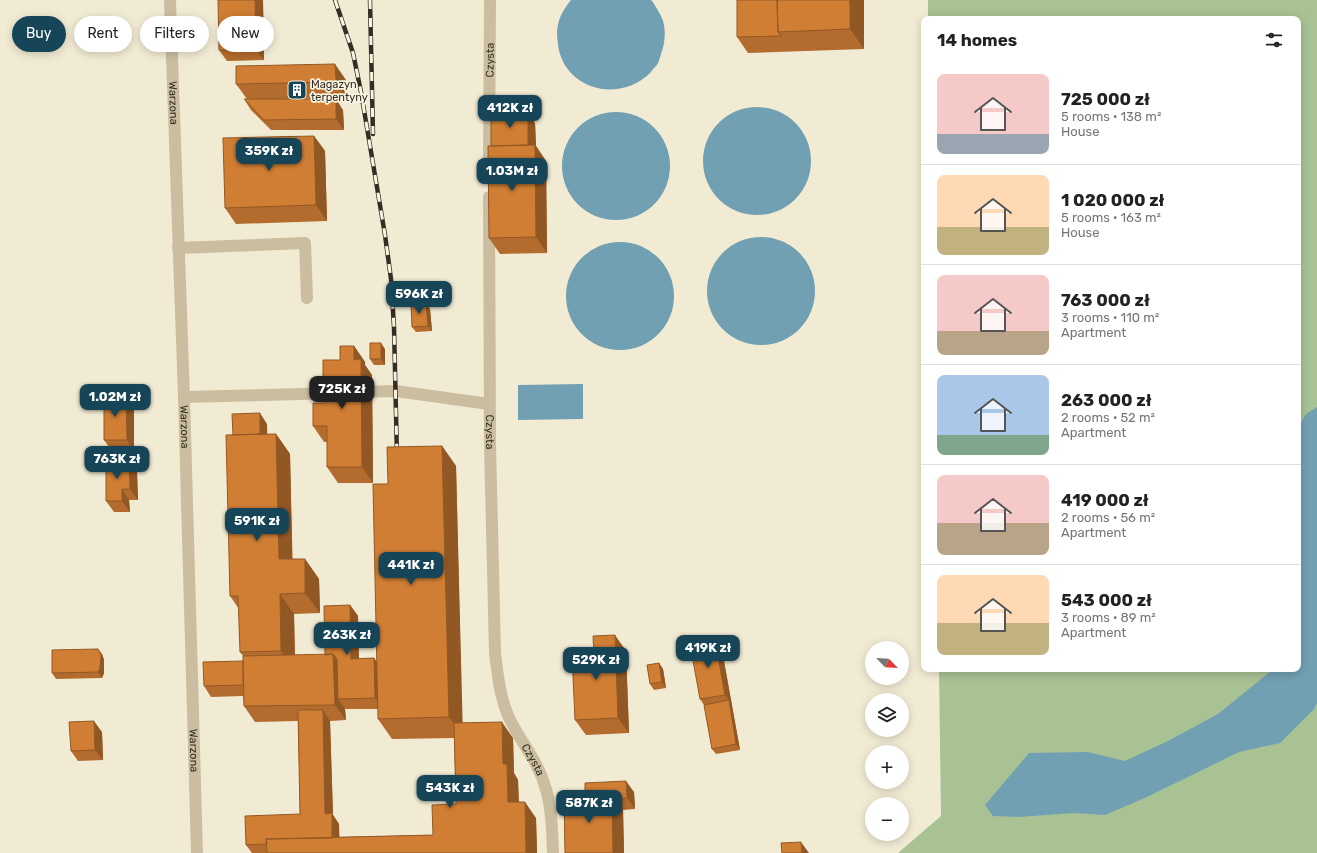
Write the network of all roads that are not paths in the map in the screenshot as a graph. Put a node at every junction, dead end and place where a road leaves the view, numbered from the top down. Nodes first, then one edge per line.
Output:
1 (170, 0) edge
2 (490, 0) edge
3 (178, 248) junction
4 (307, 298) dead end
5 (184, 397) junction
6 (490, 404) junction
7 (196, 853) edge
8 (553, 853) edge

1 - 3 lane, Warzona
2 - 6 lane, Czysta
3 - 4 lane
3 - 5 lane, Warzona
5 - 6 lane
5 - 7 lane, Warzona
6 - 8 lane, Czysta

